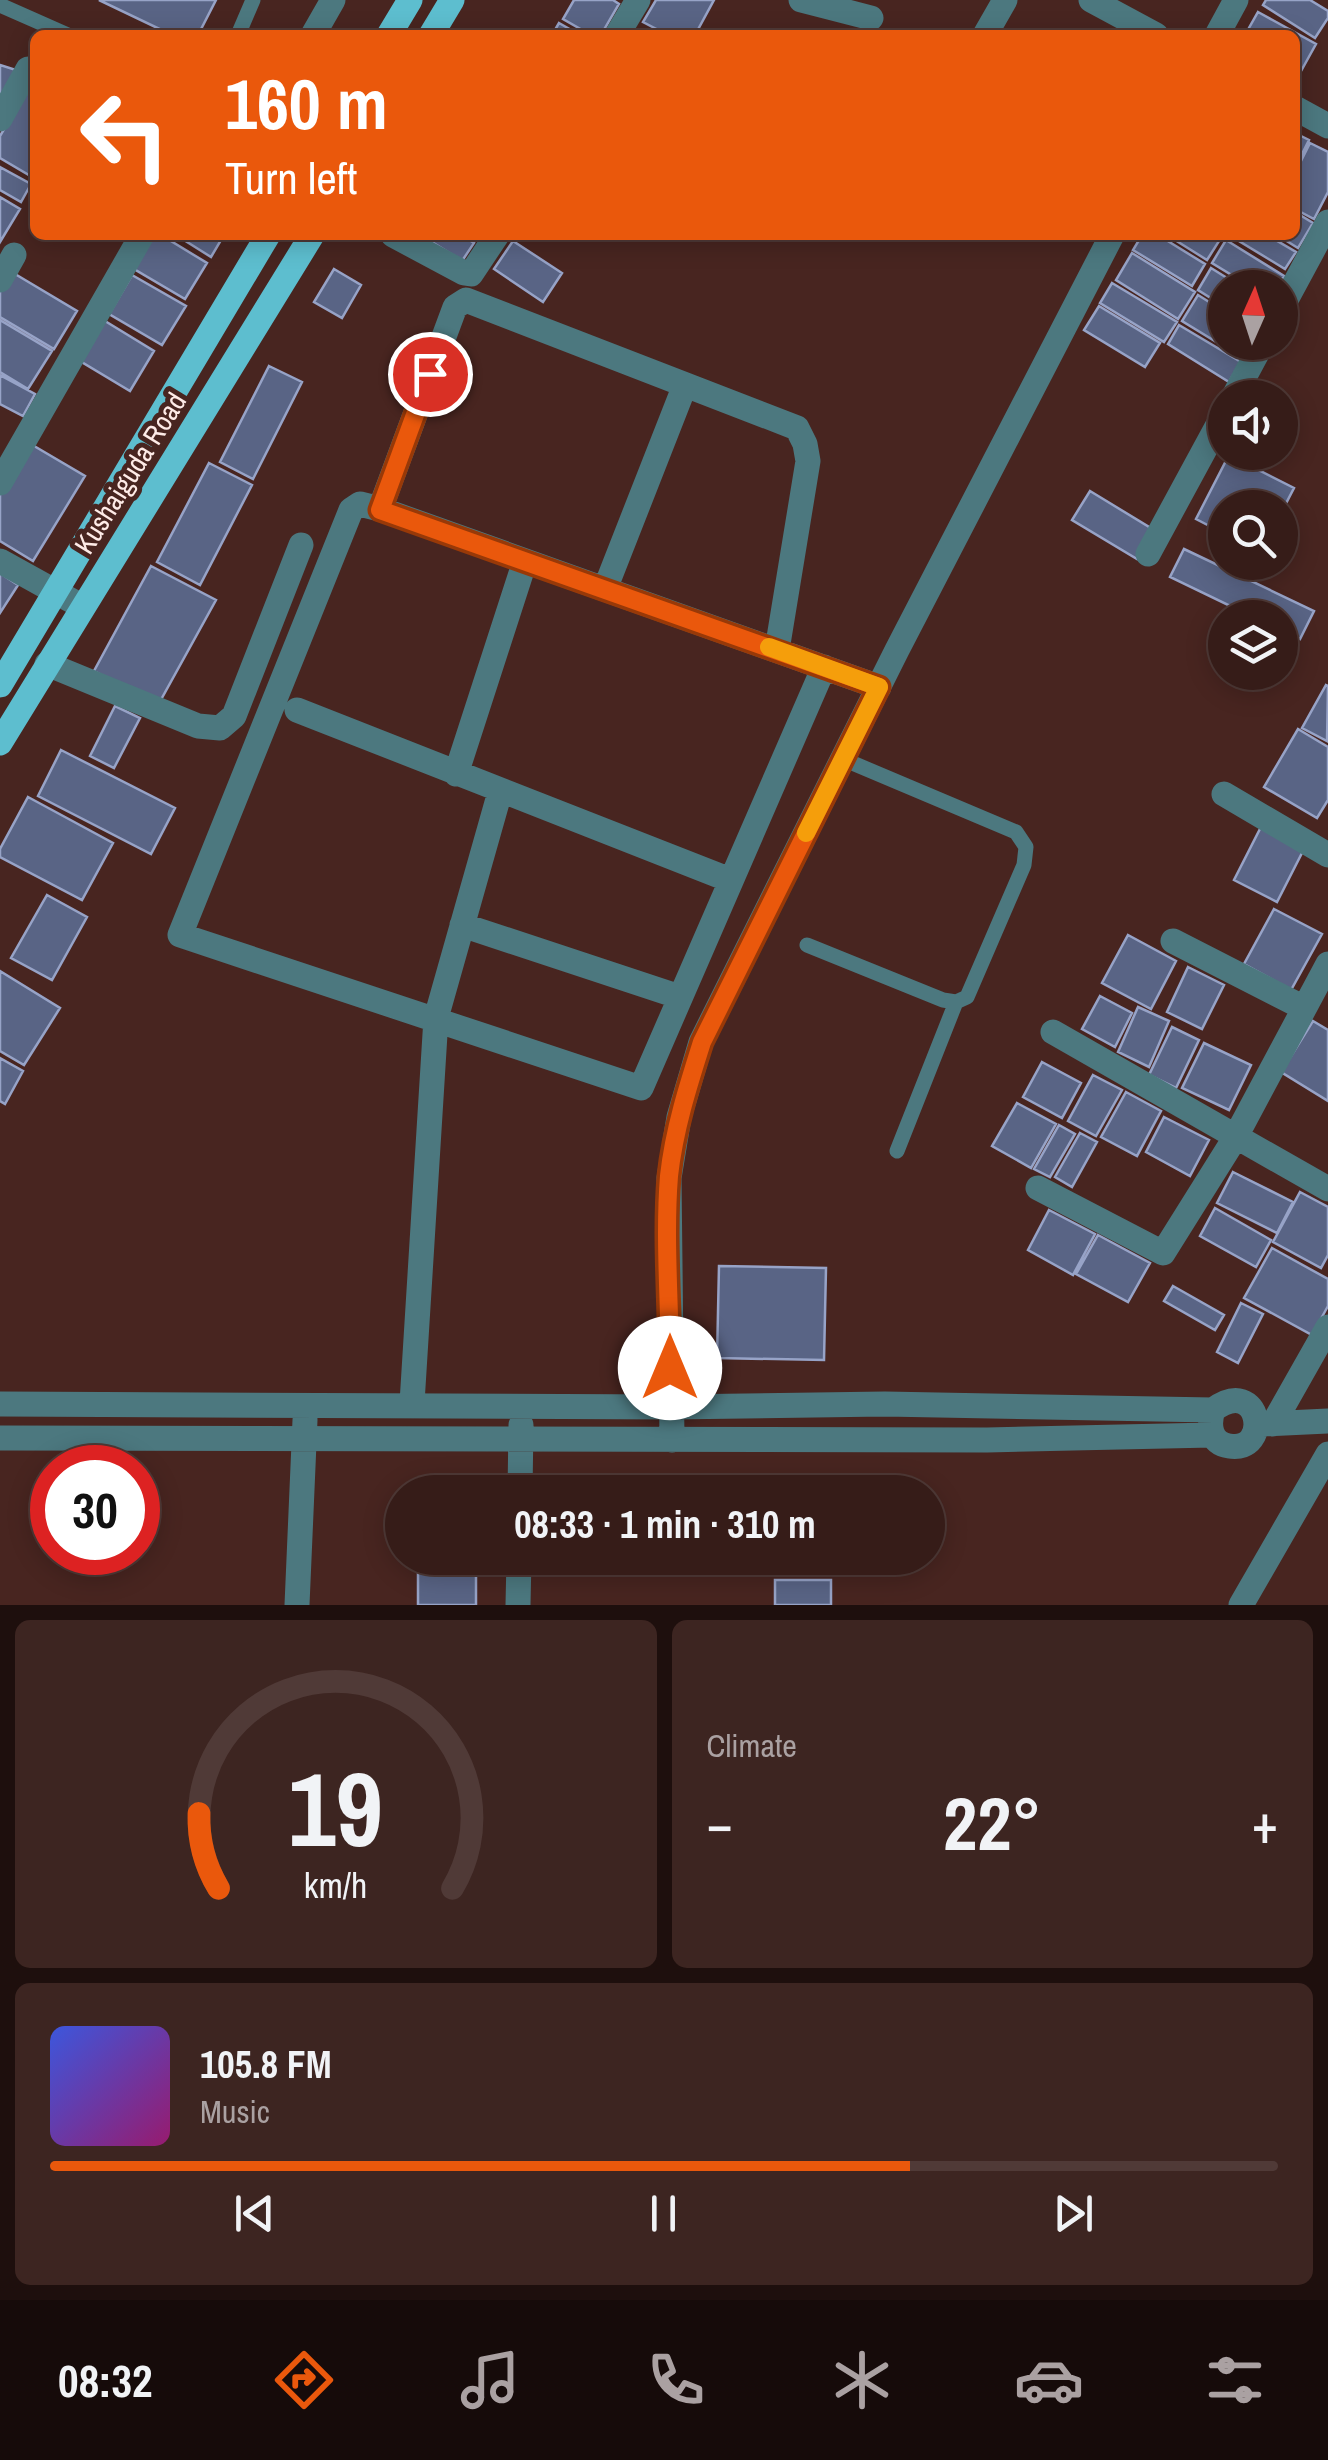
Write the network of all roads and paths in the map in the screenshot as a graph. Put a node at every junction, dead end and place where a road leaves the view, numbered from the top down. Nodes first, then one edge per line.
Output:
1 (253, 0) edge
2 (333, 0) edge
3 (410, 0) edge
4 (452, 0) edge
5 (638, 0) edge
6 (801, 0) edge
7 (1006, 0) edge
8 (1091, 0) edge
9 (1236, 0) edge
10 (0, 5) edge
11 (871, 18) dead end
12 (57, 30) edge
13 (240, 30) edge
14 (315, 30) edge
15 (392, 30) edge
16 (434, 30) edge
17 (620, 30) edge
18 (988, 30) edge
19 (1147, 30) edge
20 (1220, 30) edge
21 (28, 69) dead end
22 (1300, 111) edge
23 (0, 118) edge
24 (1328, 126) edge
25 (1328, 222) edge
26 (139, 240) edge
27 (265, 240) edge
28 (309, 240) edge
29 (402, 240) edge
30 (493, 240) edge
31 (1109, 240) edge
32 (14, 255) dead end
33 (1298, 278) edge
34 (0, 280) edge
35 (685, 385) junction
36 (1208, 443) edge
37 (0, 483) edge
38 (380, 510) junction
39 (301, 545) dead end
40 (1148, 554) dead end
41 (0, 560) edge
42 (525, 561) junction
43 (605, 590) junction
44 (56, 591) junction
45 (83, 607) junction
46 (778, 650) junction
47 (48, 664) junction
48 (824, 667) junction
49 (0, 686) edge
50 (879, 687) junction
51 (297, 710) dead end
52 (0, 744) edge
53 (843, 758) junction
54 (456, 774) junction
55 (500, 792) junction
56 (1224, 794) dead end
57 (1328, 855) edge
58 (730, 880) junction
59 (462, 925) junction
60 (1173, 941) dead end
61 (807, 946) dead end
62 (1328, 964) edge
63 (680, 997) junction
64 (956, 1002) junction
65 (1304, 1008) junction
66 (436, 1018) junction
67 (1053, 1032) dead end
68 (1234, 1138) junction
69 (897, 1151) dead end
70 (1038, 1188) dead end
71 (1328, 1189) edge
72 (1328, 1327) edge
73 (306, 1403) junction
74 (412, 1403) junction
75 (0, 1404) edge
76 (521, 1405) junction
77 (671, 1406) junction
78 (1149, 1410) junction
79 (1328, 1421) edge
80 (1212, 1423) junction
81 (1265, 1424) junction
82 (305, 1437) junction
83 (0, 1438) edge
84 (1150, 1438) junction
85 (672, 1440) junction
86 (521, 1441) junction
87 (1328, 1454) edge
88 (520, 1475) edge
89 (519, 1575) edge
90 (297, 1605) edge
91 (518, 1605) edge
92 (1241, 1605) edge

1 - 13 lane
2 - 14 street
3 - 15 main road
4 - 16 main road
5 - 17 street
6 - 11 street
7 - 18 street
8 - 19 street
9 - 20 street
10 - 12 lane
21 - 23 street
22 - 24 street
25 - 33 street
26 - 37 street
27 - 44 main road, Kushaiguda Road
28 - 45 main road, Kushaiguda Road
29 - 30 street
31 - 50 street
32 - 34 street
35 - 38 street
35 - 43 street
35 - 46 street
36 - 40 street
38 - 42 street
38 - 66 street
39 - 47 street
41 - 44 street
42 - 43 street
42 - 54 street
43 - 46 street
44 - 45 street
44 - 49 main road, Kushaiguda Road
45 - 47 main road, Kushaiguda Road
46 - 48 street
47 - 52 main road, Kushaiguda Road
48 - 50 street
48 - 58 street
50 - 53 street
51 - 54 street
53 - 64 lane
53 - 77 street
54 - 55 street
55 - 58 street
55 - 59 street
56 - 57 street
58 - 63 street
59 - 63 street
59 - 66 street
60 - 65 street
61 - 64 lane
62 - 65 street
63 - 66 street
64 - 69 lane
65 - 68 street
66 - 74 street
67 - 68 street
68 - 70 street
68 - 71 street
72 - 81 street
73 - 74 street
73 - 75 street
73 - 82 street
74 - 76 street
76 - 77 street
76 - 86 street
77 - 78 street
77 - 85 street
78 - 80 street
78 - 84 street
79 - 81 street
80 - 81 street
80 - 81 street
80 - 84 street
82 - 83 street
82 - 86 street
82 - 90 street
84 - 85 street
85 - 86 street
86 - 88 street
87 - 92 street
89 - 91 street

